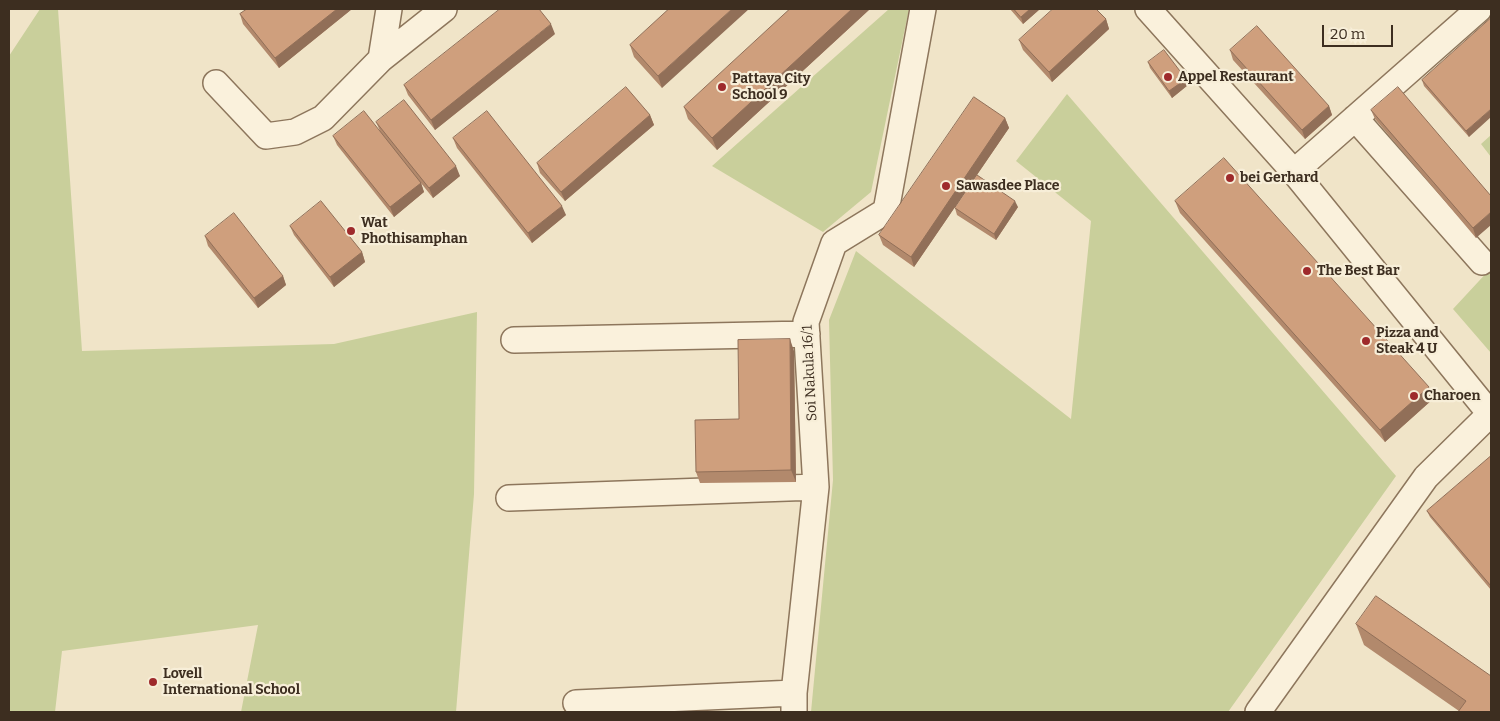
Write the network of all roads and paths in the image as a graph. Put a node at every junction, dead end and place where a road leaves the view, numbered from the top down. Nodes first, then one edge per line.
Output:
1 (389, 9) edge
2 (444, 9) edge
3 (923, 9) edge
4 (1148, 9) edge
5 (1479, 9) edge
6 (381, 59) junction
7 (216, 83) dead end
8 (1355, 118) junction
9 (1294, 172) junction
10 (1482, 262) dead end
11 (807, 334) junction
12 (514, 340) dead end
13 (1491, 415) edge
14 (816, 486) junction
15 (509, 498) dead end
16 (576, 703) dead end
17 (794, 703) edge
18 (1258, 712) edge

1 - 6 street
2 - 6 street
3 - 11 street, Soi Nakula 16/1
4 - 9 street
5 - 8 street
6 - 7 street
8 - 9 street
8 - 10 street
9 - 13 street
11 - 12 street
11 - 14 street, Soi Nakula 16/1
13 - 18 street
14 - 15 street
14 - 17 street, Soi Nakula 16/1
16 - 17 street

